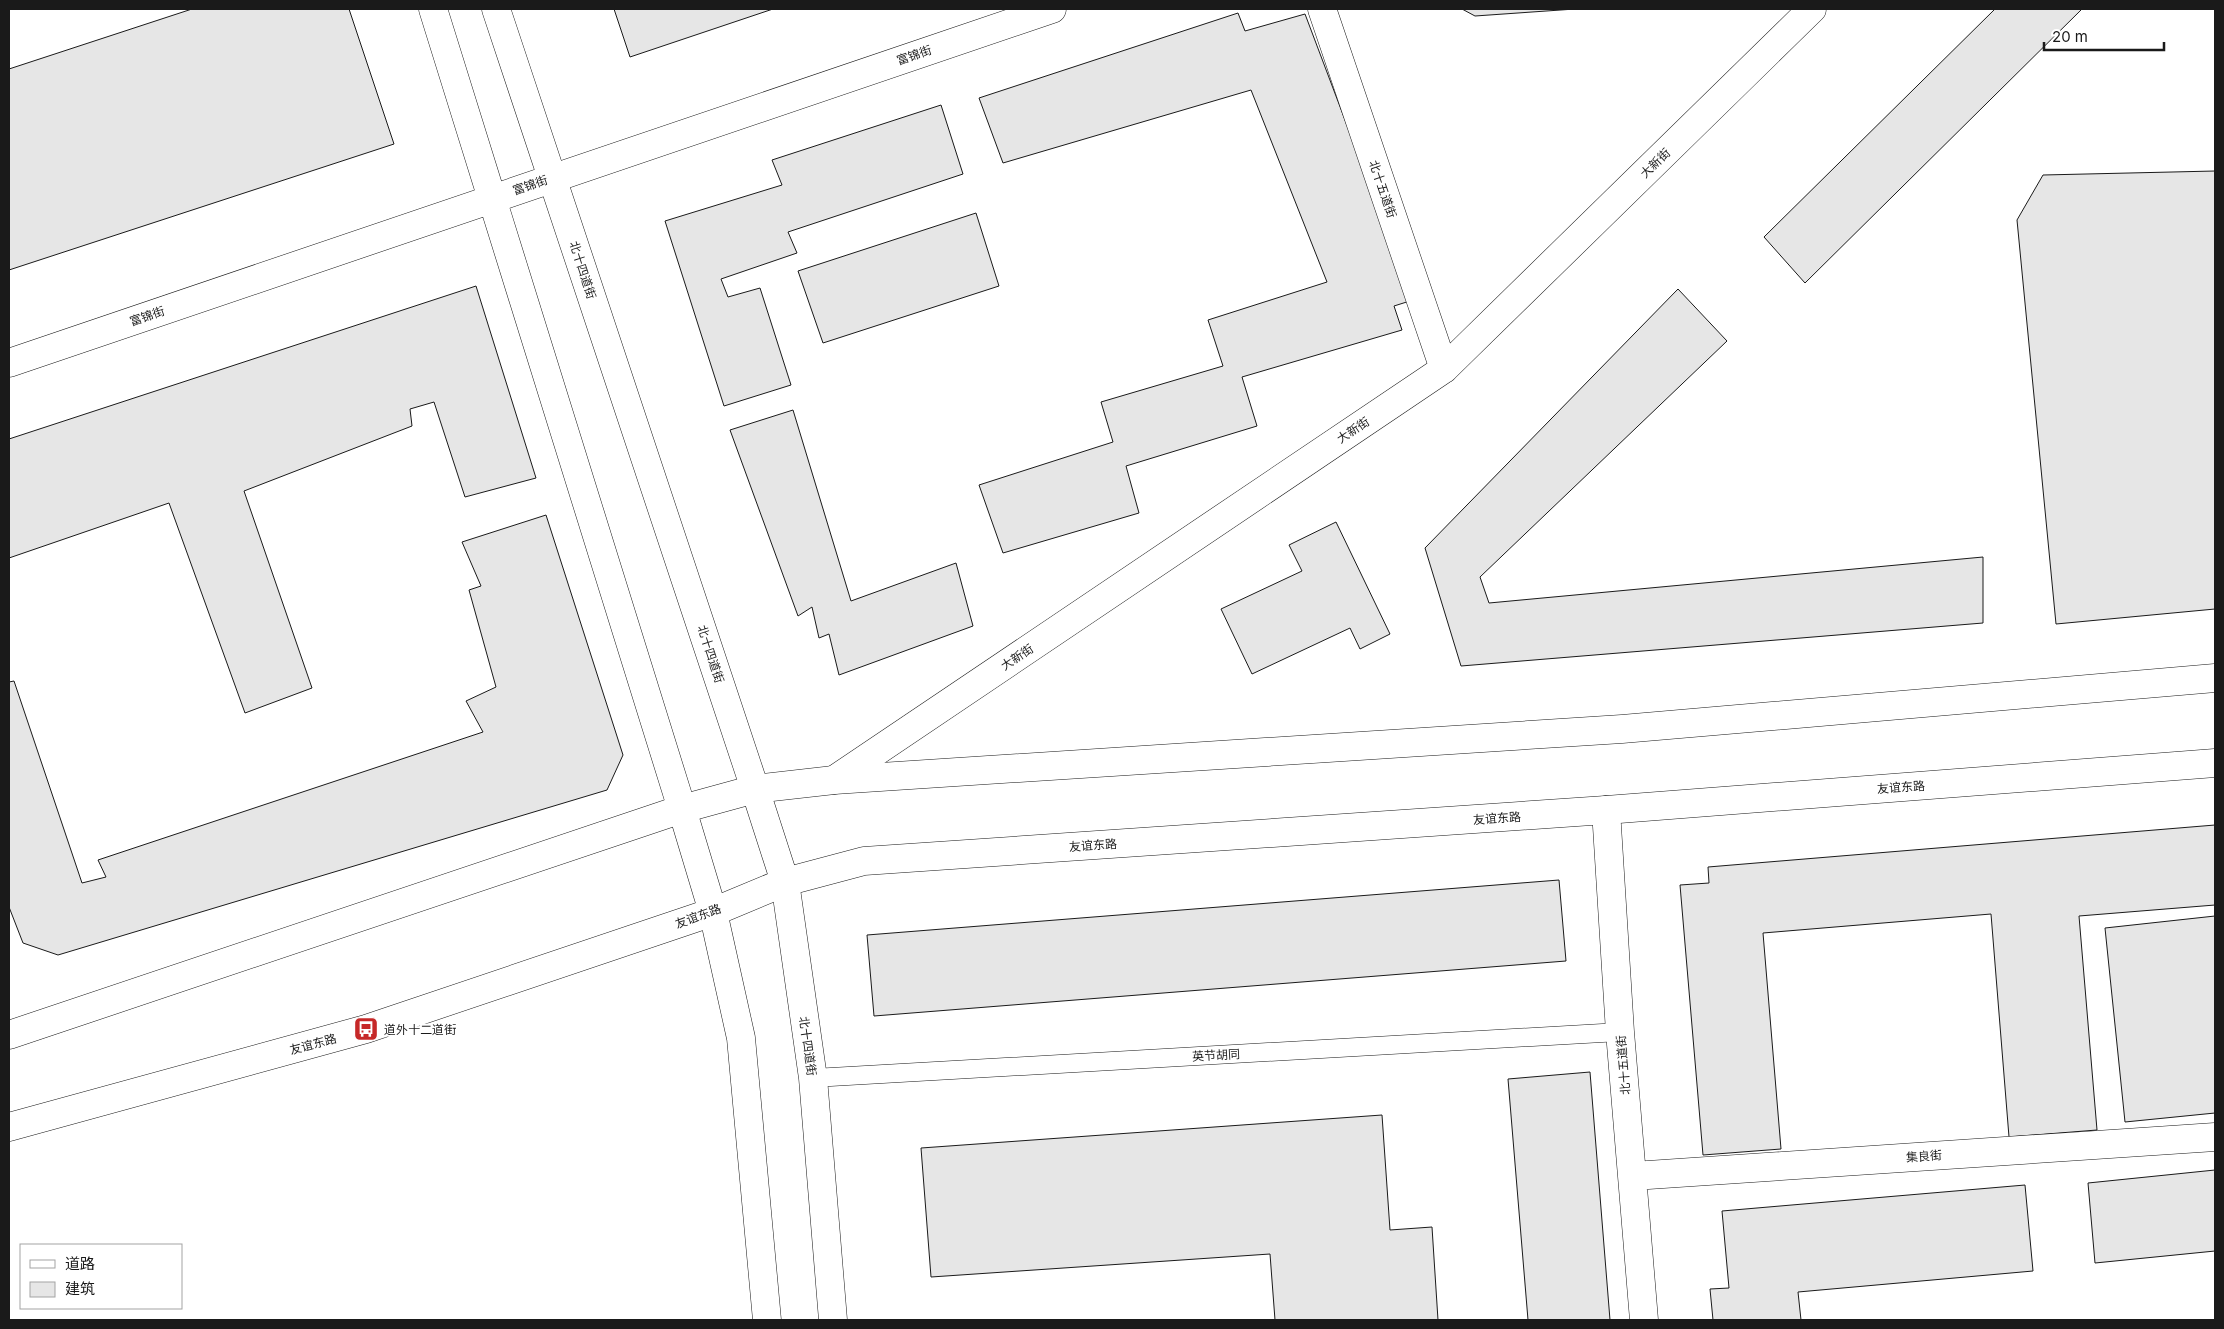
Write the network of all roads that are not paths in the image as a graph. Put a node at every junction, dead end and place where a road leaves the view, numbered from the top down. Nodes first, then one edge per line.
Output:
1 (433, 9) edge
2 (496, 9) edge
3 (1052, 9) edge
4 (1322, 9) edge
5 (1812, 9) edge
6 (552, 178) junction
7 (492, 198) junction
8 (9, 363) edge
9 (1444, 369) junction
10 (2215, 678) edge
11 (2215, 762) edge
12 (834, 780) junction
13 (756, 788) junction
14 (682, 809) junction
15 (1606, 810) junction
16 (785, 882) junction
17 (713, 912) junction
18 (1620, 1032) junction
19 (9, 1035) edge
20 (813, 1078) junction
21 (9, 1127) edge
22 (2215, 1136) edge
23 (1633, 1176) junction
24 (767, 1320) edge
25 (833, 1320) edge
26 (1644, 1320) edge

1 - 7 main road
2 - 6 main road, 北十四道街
3 - 6 main road, 富锦街
4 - 9 main road, 北十五道街
5 - 9 main road, 大新街
6 - 7 main road, 富锦街
6 - 13 main road, 北十四道街
7 - 8 main road, 富锦街
7 - 14 main road
9 - 12 main road, 大新街
10 - 12 main road
11 - 15 main road, 友谊东路
12 - 13 main road
13 - 14 main road
13 - 16 main road, 北十四道街
14 - 17 main road
14 - 19 main road
15 - 16 main road, 友谊东路
15 - 18 main road, 北十五道街
16 - 17 main road, 友谊东路
16 - 20 main road, 北十四道街
17 - 21 main road, 友谊东路
17 - 24 main road
18 - 20 lane, 英节胡同
18 - 23 main road, 北十五道街
20 - 25 main road, 北十四道街
22 - 23 main road, 集良街
23 - 26 main road, 北十五道街

